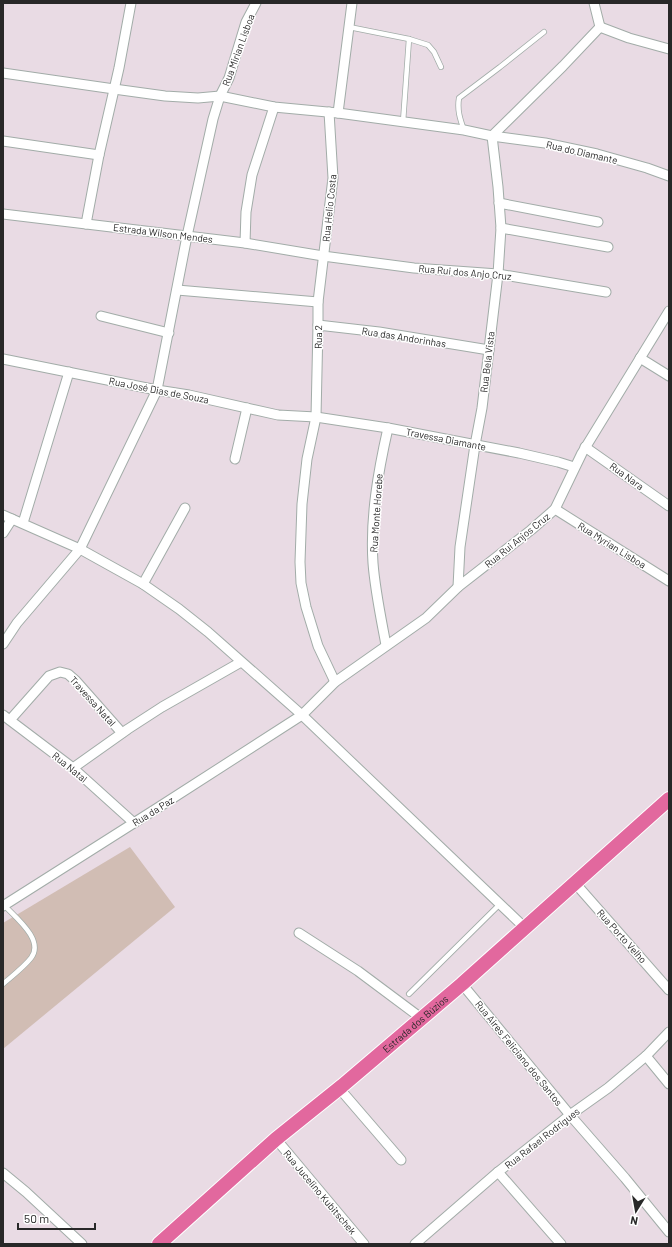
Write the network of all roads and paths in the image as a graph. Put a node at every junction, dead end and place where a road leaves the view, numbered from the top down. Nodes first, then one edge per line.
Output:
1 (131, 3) edge
2 (256, 3) edge
3 (352, 3) edge
4 (594, 3) edge
5 (349, 27) junction
6 (600, 27) junction
7 (544, 32) dead end
8 (409, 39) junction
9 (669, 48) edge
10 (441, 67) dead end
11 (3, 73) edge
12 (114, 90) junction
13 (220, 96) junction
14 (274, 107) junction
15 (333, 112) junction
16 (403, 122) junction
17 (464, 130) junction
18 (492, 136) junction
19 (3, 141) edge
20 (99, 155) junction
21 (669, 176) edge
22 (499, 203) junction
23 (3, 214) edge
24 (598, 222) dead end
25 (86, 224) junction
26 (501, 228) junction
27 (187, 236) junction
28 (245, 243) junction
29 (608, 247) dead end
30 (323, 256) junction
31 (498, 274) junction
32 (177, 290) junction
33 (606, 292) dead end
34 (318, 302) junction
35 (669, 311) edge
36 (101, 316) dead end
37 (318, 325) junction
38 (169, 333) junction
39 (489, 350) junction
40 (640, 358) junction
41 (3, 359) edge
42 (69, 372) junction
43 (669, 376) edge
44 (157, 390) junction
45 (247, 408) junction
46 (316, 418) junction
47 (388, 428) junction
48 (475, 445) junction
49 (585, 447) junction
50 (235, 459) dead end
51 (574, 467) junction
52 (669, 506) edge
53 (185, 508) dead end
54 (555, 509) junction
55 (3, 515) edge
56 (12, 519) junction
57 (23, 523) junction
58 (3, 533) edge
59 (80, 549) junction
60 (669, 581) edge
61 (143, 584) junction
62 (458, 587) junction
63 (3, 644) edge
64 (386, 645) junction
65 (241, 662) junction
66 (335, 682) junction
67 (302, 715) junction
68 (7, 717) edge
69 (122, 733) junction
70 (73, 768) junction
71 (669, 799) edge
72 (134, 823) junction
73 (575, 883) junction
74 (500, 904) junction
75 (3, 905) edge
76 (524, 927) junction
77 (299, 933) dead end
78 (3, 984) edge
79 (462, 984) junction
80 (669, 990) edge
81 (409, 994) dead end
82 (421, 1018) junction
83 (669, 1032) edge
84 (646, 1056) junction
85 (669, 1084) edge
86 (339, 1088) junction
87 (570, 1115) junction
88 (276, 1139) junction
89 (401, 1160) dead end
90 (498, 1172) junction
91 (3, 1173) edge
92 (669, 1232) edge
93 (82, 1244) edge
94 (159, 1244) edge
95 (364, 1244) edge
96 (415, 1244) edge
97 (561, 1244) edge

1 - 12 street
2 - 13 street, Rua Mirian Lisboa
3 - 5 street, Rua Helio Costa
4 - 6 street
5 - 8 lane
5 - 15 street, Rua Helio Costa
6 - 9 street
6 - 18 street
7 - 17 lane
8 - 10 lane
8 - 16 lane
11 - 12 street
12 - 13 street
12 - 20 street
13 - 14 street
13 - 27 street, Rua Mirian Lisboa
14 - 15 street
14 - 28 street
15 - 16 street, Rua do Diamante
15 - 30 street, Rua Helio Costa
16 - 17 street, Rua do Diamante
17 - 18 street, Rua do Diamante
18 - 21 street, Rua do Diamante
18 - 22 street, Rua Bela Vista
19 - 20 street
20 - 25 street
22 - 24 street
22 - 26 street, Rua Bela Vista
23 - 25 street, Estrada Wilson Mendes
25 - 27 street, Estrada Wilson Mendes
26 - 29 street
26 - 31 street, Rua Bela Vista
27 - 28 street, Estrada Wilson Mendes
27 - 32 street, Rua Mirian Lisboa
28 - 30 street, Estrada Wilson Mendes
30 - 31 street, Rua Rui dos Anjo Cruz
30 - 34 street, Rua 2
31 - 33 street, Rua Rui dos Anjo Cruz
31 - 39 street, Rua Bela Vista
32 - 34 street
32 - 38 street, Rua Mirian Lisboa
34 - 37 street, Rua 2
35 - 40 street, Rua Rui Anjos Cruz
36 - 38 street
37 - 39 street, Rua das Andorinhas
37 - 46 street, Rua 2
38 - 44 street, Rua Mirian Lisboa
39 - 48 street, Rua Bela Vista
40 - 43 street
40 - 49 street, Rua Rui Anjos Cruz
41 - 42 street, Rua José Dias de Souza
42 - 44 street, Rua José Dias de Souza
42 - 57 street
44 - 45 street, Rua José Dias de Souza
44 - 59 street, Rua Mirian Lisboa
45 - 46 street, Rua José Dias de Souza
45 - 50 street
46 - 47 street, Travessa Diamante
46 - 66 street, Rua 2
47 - 48 street, Travessa Diamante
47 - 64 street, Rua Monte Horebe
48 - 51 street, Travessa Diamante
48 - 62 street, Rua Bela Vista
49 - 51 street, Rua Rui Anjos Cruz
49 - 52 street, Rua Nara
51 - 54 street, Rua Rui Anjos Cruz
53 - 61 street
54 - 60 street, Rua Myrian Lisboa
54 - 62 street, Rua Rui Anjos Cruz
55 - 56 street
56 - 57 street
56 - 58 street
57 - 59 street
59 - 61 street
59 - 63 street, Rua Mirian Lisboa
61 - 65 street
62 - 64 street, Rua Rui Anjos Cruz
64 - 66 street, Rua Rui Anjos Cruz
65 - 67 street
65 - 69 street, Travessa Natal
66 - 67 street, Rua Rui Anjos Cruz
67 - 72 street, Rua da Paz
67 - 74 street
68 - 69 street, Travessa Natal
68 - 70 street, Rua Natal
69 - 70 street, Travessa Natal
70 - 72 street, Rua Natal
71 - 73 main road, Estrada dos Búzios
72 - 75 street, Rua da Paz
73 - 76 main road, Estrada dos Búzios
73 - 80 street, Rua Porto Velho
74 - 76 street
74 - 81 lane
75 - 78 lane
76 - 79 main road, Estrada dos Búzios
77 - 82 street
79 - 82 main road, Estrada dos Búzios
79 - 87 street, Rua Aires Feliciano dos Santos
82 - 86 main road, Estrada dos Búzios
83 - 84 street, Rua Rafael Rodrigues
84 - 85 street
84 - 87 street, Rua Rafael Rodrigues
86 - 88 main road, Estrada dos Búzios
86 - 89 street
87 - 90 street, Rua Rafael Rodrigues
87 - 92 street, Rua Aires Feliciano dos Santos
88 - 94 main road, Estrada dos Búzios
88 - 95 street, Rua Jucelino Kubitschek
90 - 96 street, Rua Rafael Rodrigues
90 - 97 street
91 - 93 street

